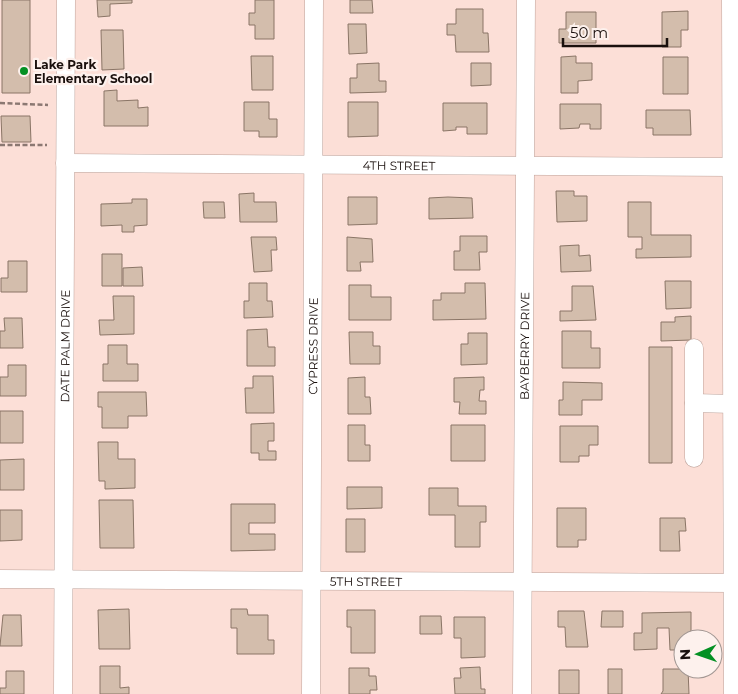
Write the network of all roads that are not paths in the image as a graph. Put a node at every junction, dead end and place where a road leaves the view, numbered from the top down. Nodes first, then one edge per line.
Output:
1 (66, 0) edge
2 (314, 0) edge
3 (526, 0) edge
4 (731, 0) edge
5 (65, 163) junction
6 (314, 164) junction
7 (525, 166) junction
8 (732, 167) junction
9 (694, 348) dead end
10 (694, 403) junction
11 (733, 404) junction
12 (694, 458) dead end
13 (735, 572) edge
14 (0, 579) edge
15 (63, 579) junction
16 (312, 580) junction
17 (523, 582) junction
18 (63, 694) edge
19 (311, 694) edge
20 (522, 694) edge
21 (733, 694) edge

1 - 5 street, DATE PALM DRIVE
2 - 6 street, CYPRESS DRIVE
3 - 7 street, BAYBERRY DRIVE
4 - 8 street
5 - 6 street, 4TH STREET
5 - 15 street, DATE PALM DRIVE
6 - 7 street, 4TH STREET
6 - 16 street, CYPRESS DRIVE
7 - 8 street, 4TH STREET
7 - 17 street, BAYBERRY DRIVE
8 - 11 street
9 - 10 street
10 - 11 street
10 - 12 street
11 - 13 street
13 - 17 street, 5TH STREET
13 - 21 street
14 - 15 street, 5TH STREET
15 - 16 street, 5TH STREET
15 - 18 street, DATE PALM DRIVE
16 - 17 street, 5TH STREET
16 - 19 street, CYPRESS DRIVE
17 - 20 street, BAYBERRY DRIVE

